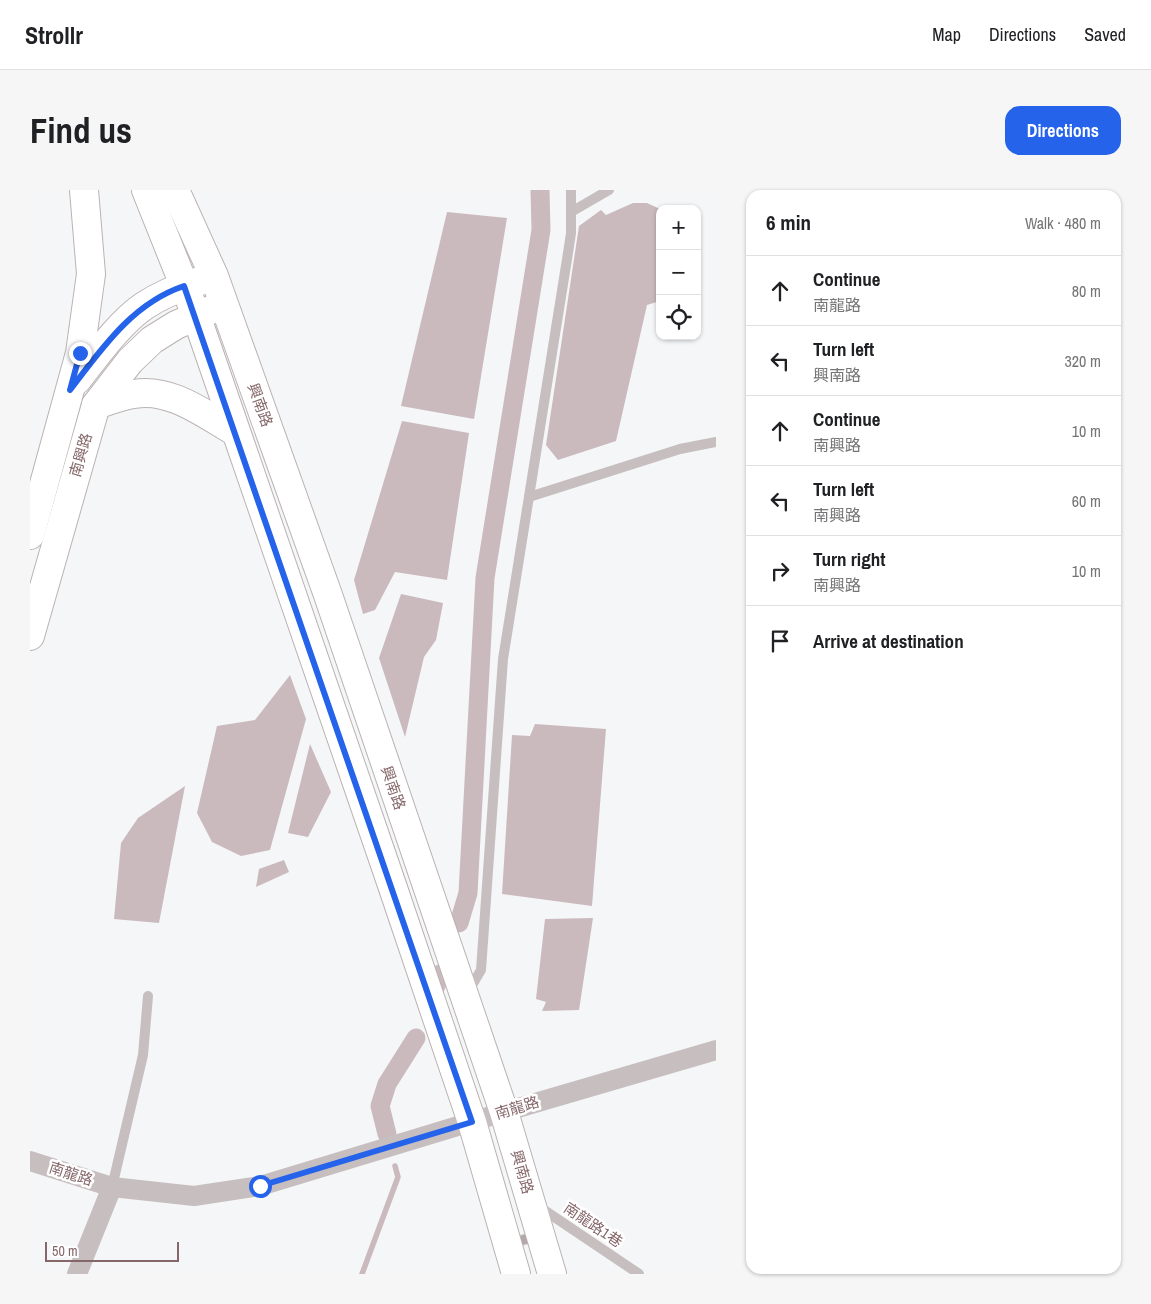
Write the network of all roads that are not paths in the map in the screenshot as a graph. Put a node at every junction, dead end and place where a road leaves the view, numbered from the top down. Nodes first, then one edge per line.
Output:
1 (84, 190) edge
2 (146, 190) edge
3 (176, 190) edge
4 (571, 190) edge
5 (609, 190) edge
6 (571, 212) junction
7 (214, 276) junction
8 (184, 286) junction
9 (224, 305) junction
10 (196, 315) junction
11 (70, 390) junction
12 (96, 405) junction
13 (234, 431) junction
14 (716, 442) edge
15 (529, 497) junction
16 (30, 535) edge
17 (30, 636) edge
18 (148, 996) dead end
19 (464, 998) junction
20 (716, 1050) edge
21 (504, 1112) junction
22 (472, 1122) junction
23 (30, 1161) edge
24 (112, 1187) junction
25 (531, 1201) junction
26 (77, 1274) edge
27 (516, 1274) edge
28 (552, 1274) edge
29 (639, 1274) edge

1 - 11 main road, 南興路
2 - 8 main road
3 - 7 main road
4 - 6 lane
5 - 6 lane
6 - 15 lane
7 - 8 main road, 南興路
7 - 9 main road
8 - 10 main road
8 - 11 main road, 南興路
9 - 10 main road, 南興路
9 - 19 main road, 興南路
10 - 12 main road, 南興路
10 - 13 main road
11 - 16 main road, 南興路
12 - 13 main road
12 - 17 main road, 南興路
13 - 22 main road
14 - 15 lane
15 - 19 lane
18 - 24 lane, 南龍路
19 - 21 main road, 興南路
20 - 21 street, 南龍路
21 - 22 street, 南龍路
21 - 25 main road, 興南路
22 - 24 street, 南龍路
22 - 27 main road
23 - 24 street, 南龍路
24 - 26 street, 南龍路
25 - 28 main road, 興南路
25 - 29 lane, 南龍路1巷

